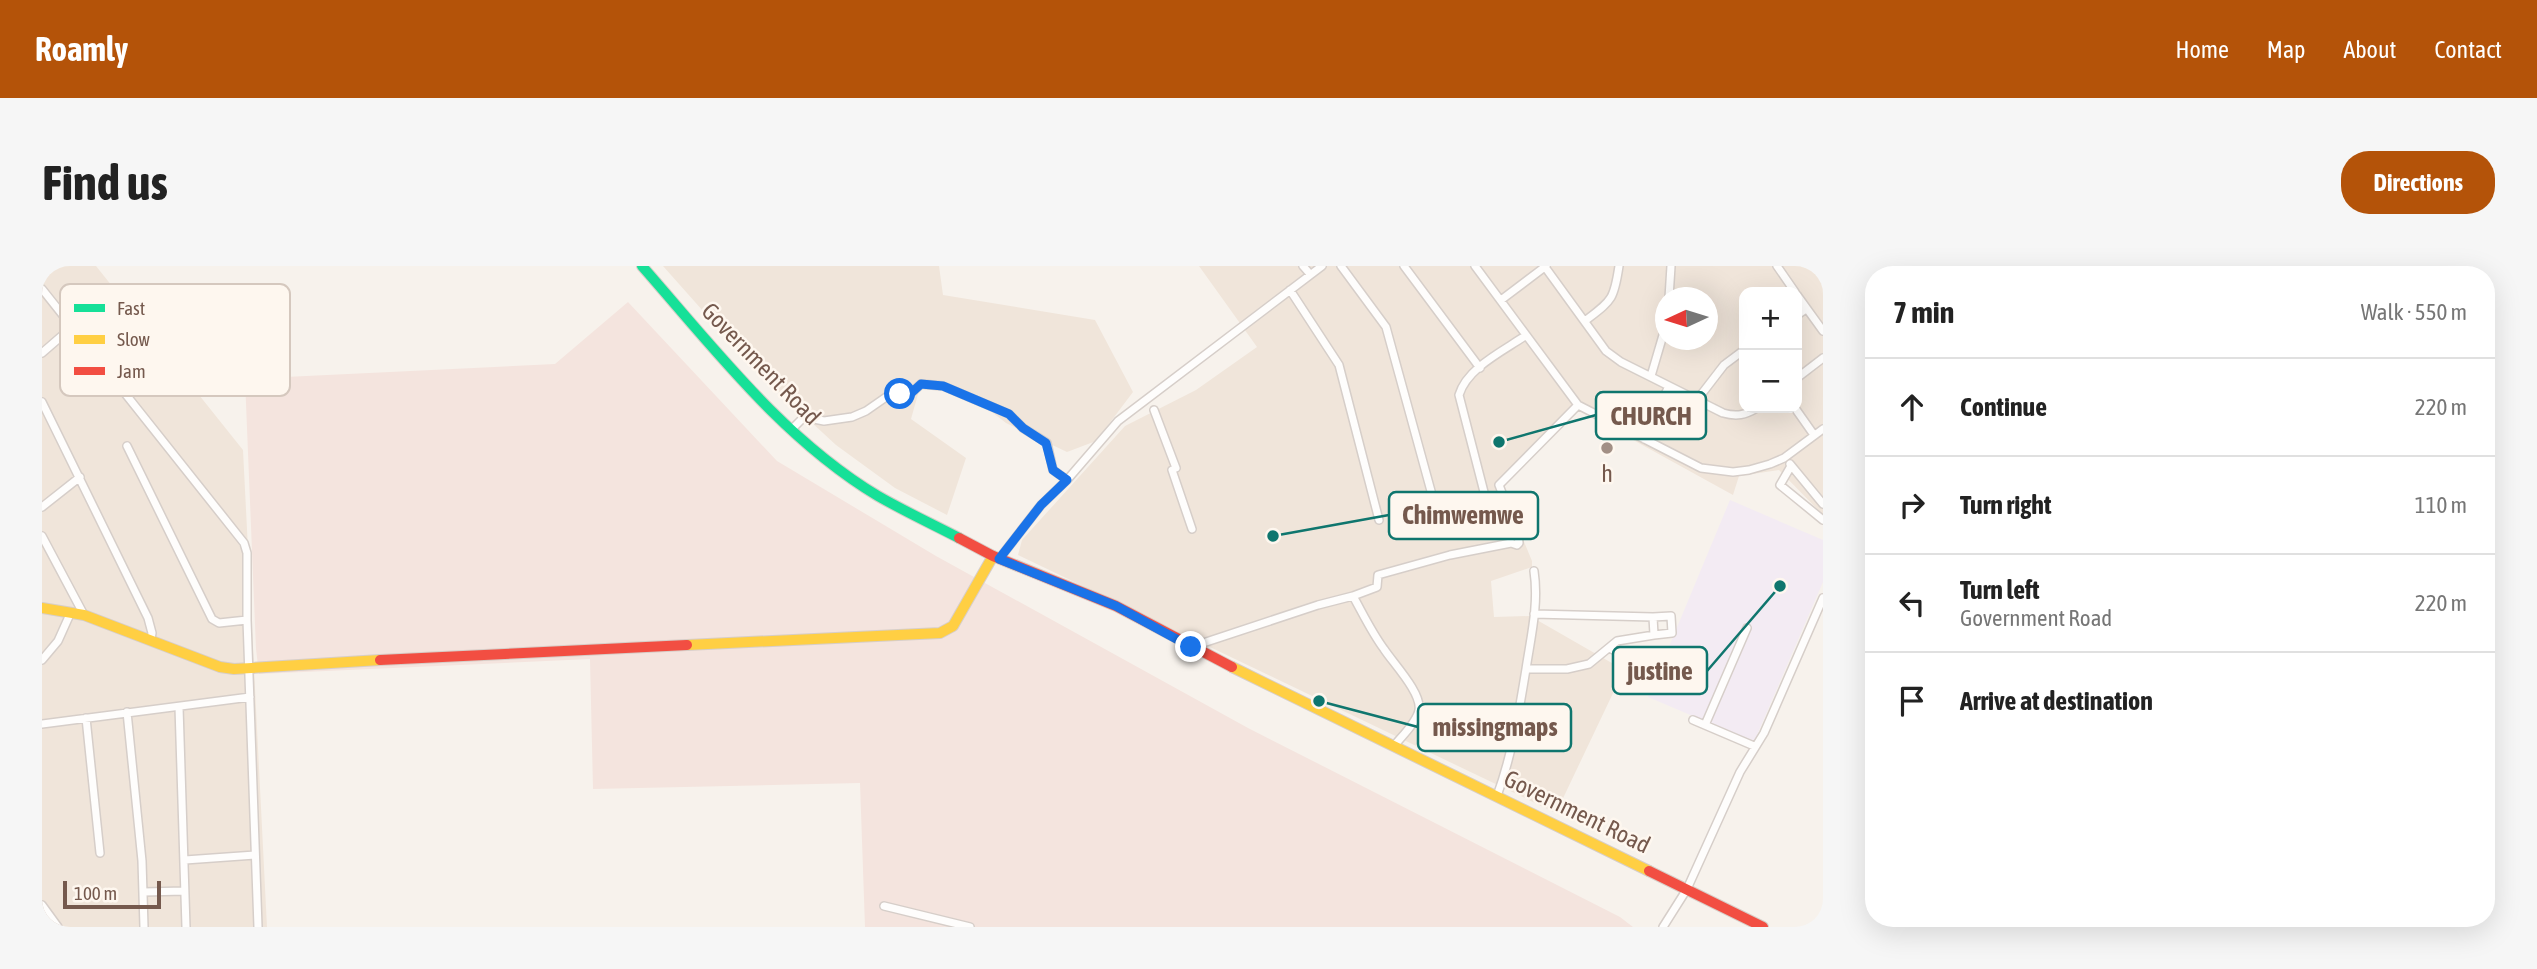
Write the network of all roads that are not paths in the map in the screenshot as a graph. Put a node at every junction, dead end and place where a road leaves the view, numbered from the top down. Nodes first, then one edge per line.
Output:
1 (642, 266) edge
2 (1303, 266) edge
3 (1322, 266) edge
4 (1341, 266) edge
5 (1475, 266) edge
6 (1619, 266) edge
7 (1671, 266) edge
8 (1777, 266) edge
9 (1545, 267) edge
10 (1409, 268) edge
11 (1310, 274) junction
12 (1670, 287) edge
13 (1791, 287) edge
14 (42, 289) edge
15 (1290, 290) junction
16 (1501, 300) junction
17 (1802, 303) edge
18 (1806, 309) junction
19 (60, 312) edge
20 (1802, 312) edge
21 (1585, 321) junction
22 (1823, 331) edge
23 (1525, 336) junction
24 (60, 337) edge
25 (1658, 350) edge
26 (42, 353) edge
27 (1739, 354) edge
28 (1823, 358) edge
29 (1480, 368) junction
30 (1802, 374) edge
31 (1651, 376) junction
32 (1669, 386) junction
33 (127, 396) edge
34 (1697, 400) junction
35 (42, 402) edge
36 (1578, 405) junction
37 (1154, 410) dead end
38 (1748, 413) edge
39 (1799, 413) edge
40 (1823, 429) edge
41 (791, 430) junction
42 (1814, 435) junction
43 (1644, 439) junction
44 (127, 446) dead end
45 (1784, 458) junction
46 (1791, 466) junction
47 (80, 477) junction
48 (1067, 480) junction
49 (1483, 492) dead end
50 (1822, 500) edge
51 (1434, 502) dead end
52 (42, 507) edge
53 (1379, 520) dead end
54 (1823, 520) edge
55 (1192, 530) dead end
56 (42, 536) edge
57 (996, 557) junction
58 (1534, 571) dead end
59 (1353, 596) junction
60 (1823, 598) edge
61 (42, 608) edge
62 (71, 612) junction
63 (1534, 614) junction
64 (85, 615) junction
65 (1653, 617) junction
66 (247, 620) junction
67 (1747, 628) dead end
68 (1654, 635) junction
69 (151, 639) junction
70 (1191, 647) junction
71 (1609, 648) junction
72 (42, 660) edge
73 (250, 667) junction
74 (1526, 669) junction
75 (1692, 684) dead end
76 (250, 698) junction
77 (178, 707) junction
78 (127, 712) junction
79 (86, 718) junction
80 (1693, 720) dead end
81 (42, 724) edge
82 (1705, 724) junction
83 (1754, 746) junction
84 (1394, 747) junction
85 (1497, 796) junction
86 (100, 853) dead end
87 (255, 855) junction
88 (185, 860) junction
89 (1687, 889) junction
90 (184, 891) junction
91 (144, 892) junction
92 (42, 905) edge
93 (884, 906) dead end
94 (58, 927) edge
95 (144, 927) edge
96 (186, 927) edge
97 (258, 927) edge
98 (970, 927) edge
99 (1663, 927) edge
100 (1763, 927) edge

1 - 41 street, Government Road
2 - 11 street
3 - 11 street
4 - 51 street
5 - 16 street
6 - 21 street
7 - 12 street
8 - 13 street
9 - 16 street
9 - 21 street
10 - 29 street
11 - 15 street
14 - 19 street
15 - 48 street
15 - 53 street
16 - 23 street
17 - 18 street
18 - 20 street
18 - 22 street
21 - 31 street
23 - 29 street
23 - 36 street
24 - 26 street
25 - 31 street
27 - 34 street
28 - 30 street
29 - 49 street
31 - 32 street
32 - 34 street
32 - 43 street
33 - 66 street
34 - 38 street
35 - 47 street
36 - 43 street
36 - 59 street
37 - 55 street
39 - 42 street
40 - 42 street
41 - 48 street
41 - 57 street, Government Road
42 - 45 street
43 - 45 street
44 - 66 street
45 - 46 street
46 - 50 street
46 - 54 street
47 - 52 street
47 - 69 street
48 - 57 street
56 - 64 street
57 - 70 street, Government Road
57 - 73 street
58 - 63 street
59 - 70 street
59 - 84 street
60 - 83 street
61 - 62 street
62 - 64 street
62 - 72 street
63 - 65 street
63 - 74 street
64 - 69 street
65 - 68 street
65 - 68 street
66 - 73 street
67 - 82 street
68 - 71 street
69 - 73 street
70 - 84 street, Government Road
71 - 74 street
71 - 75 street
73 - 76 street
74 - 85 street
76 - 77 street
76 - 87 street
77 - 78 street
77 - 88 street
78 - 79 street
78 - 91 street
79 - 81 street
79 - 86 street
80 - 82 street
82 - 83 street
83 - 89 street
84 - 85 street, Government Road
85 - 89 street, Government Road
87 - 88 street
87 - 97 street
88 - 90 street
89 - 99 street
89 - 100 street, Government Road
90 - 91 street
90 - 96 street
91 - 95 street
92 - 94 street
93 - 98 street

